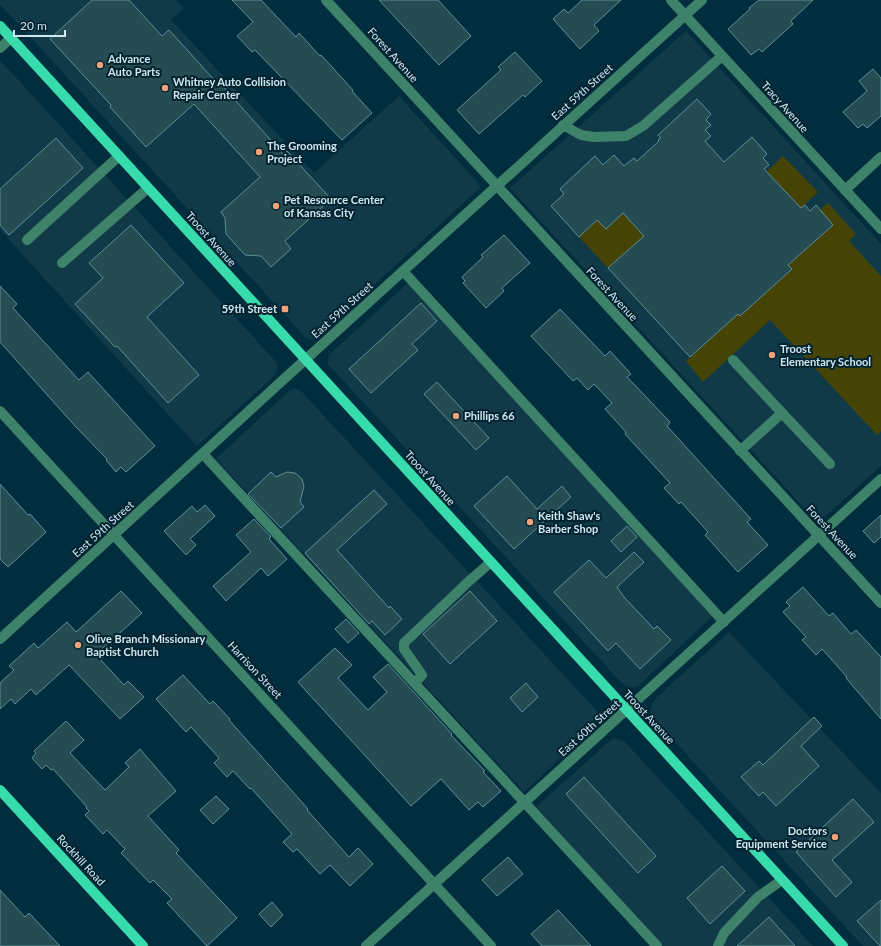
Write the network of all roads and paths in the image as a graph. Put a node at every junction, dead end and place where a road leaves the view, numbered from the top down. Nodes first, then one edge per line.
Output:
1 (326, 0) edge
2 (671, 0) edge
3 (702, 0) edge
4 (685, 15) junction
5 (0, 26) edge
6 (11, 38) junction
7 (0, 48) edge
8 (722, 56) junction
9 (563, 125) junction
10 (119, 156) junction
11 (881, 157) edge
12 (497, 186) junction
13 (148, 188) junction
14 (845, 190) junction
15 (881, 229) edge
16 (27, 240) dead end
17 (62, 263) dead end
18 (403, 271) junction
19 (306, 360) junction
20 (733, 360) dead end
21 (0, 411) edge
22 (782, 413) junction
23 (740, 451) junction
24 (203, 454) junction
25 (830, 464) dead end
26 (881, 479) edge
27 (114, 535) junction
28 (819, 536) junction
29 (491, 562) junction
30 (881, 603) edge
31 (724, 622) junction
32 (0, 639) edge
33 (415, 683) junction
34 (626, 710) junction
35 (0, 790) edge
36 (525, 802) junction
37 (782, 880) junction
38 (435, 884) junction
39 (143, 946) edge
40 (366, 946) edge
41 (492, 946) edge
42 (657, 946) edge
43 (718, 946) edge
44 (843, 946) edge

1 - 12 street, Forest Avenue
2 - 4 street, Tracy Avenue
3 - 4 street, East 59th Street
4 - 8 street, Tracy Avenue
4 - 9 street, East 59th Street
5 - 6 main road, Troost Avenue
6 - 7 street
6 - 10 main road, Troost Avenue
8 - 9 street
8 - 14 street, Tracy Avenue
9 - 12 street, East 59th Street
10 - 13 main road, Troost Avenue
10 - 16 street
11 - 14 street
12 - 18 street, East 59th Street
12 - 23 street, Forest Avenue
13 - 17 street
13 - 19 main road, Troost Avenue
14 - 15 street, Tracy Avenue
18 - 19 street, East 59th Street
18 - 31 street
19 - 24 street, East 59th Street
19 - 29 main road, Troost Avenue
20 - 22 street
21 - 27 street, Harrison Street
22 - 23 street
22 - 25 street
23 - 28 street, Forest Avenue
24 - 27 street, East 59th Street
24 - 33 street
26 - 28 street, East 60th Street
27 - 32 street, East 59th Street
27 - 38 street, Harrison Street
28 - 30 street, Forest Avenue
28 - 31 street, East 60th Street
29 - 33 street
29 - 34 main road, Troost Avenue
31 - 34 street, East 60th Street
33 - 36 street
34 - 36 street, East 60th Street
34 - 37 main road, Troost Avenue
35 - 39 main road, Rockhill Road
36 - 38 street, East 60th Street
36 - 42 street
37 - 43 street
37 - 44 main road, Troost Avenue
38 - 40 street, East 60th Street
38 - 41 street, Harrison Street

